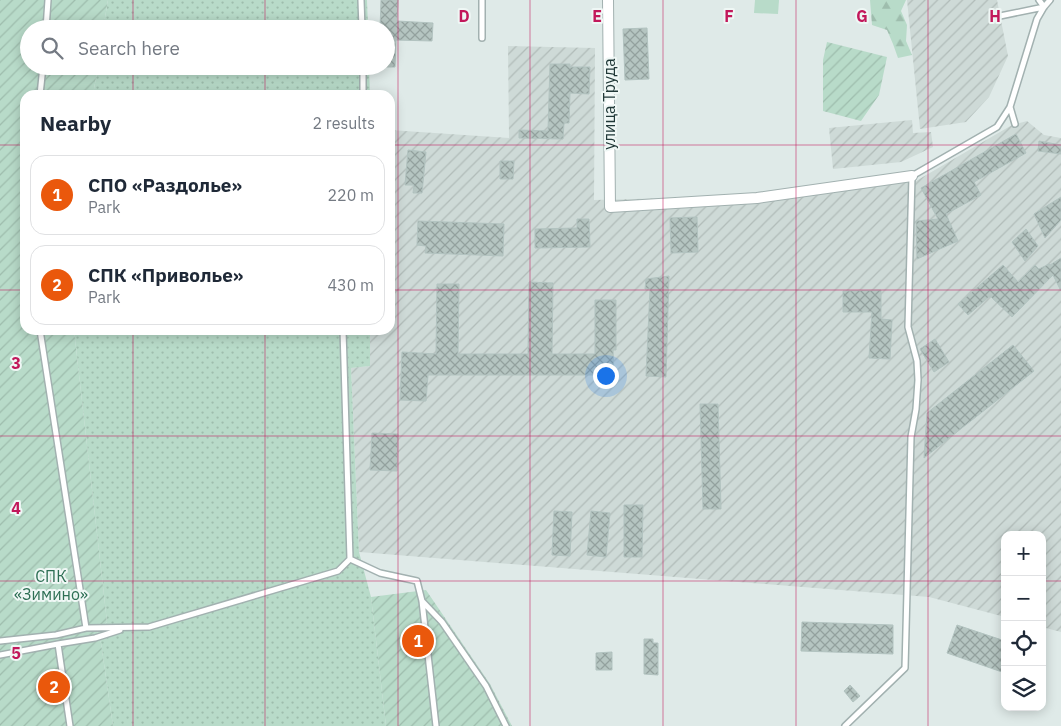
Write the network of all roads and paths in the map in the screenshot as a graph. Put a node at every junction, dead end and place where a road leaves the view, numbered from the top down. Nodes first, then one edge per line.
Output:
1 (48, 0) edge
2 (361, 0) edge
3 (482, 0) edge
4 (608, 0) edge
5 (1040, 0) edge
6 (1050, 0) edge
7 (1044, 6) junction
8 (1000, 16) dead end
9 (47, 20) edge
10 (362, 20) edge
11 (482, 38) dead end
12 (42, 75) edge
13 (363, 75) edge
14 (41, 90) edge
15 (363, 90) edge
16 (1010, 107) junction
17 (1015, 124) dead end
18 (912, 176) junction
19 (41, 335) edge
20 (343, 335) edge
21 (350, 558) junction
22 (422, 601) junction
23 (86, 628) junction
24 (125, 628) junction
25 (0, 641) edge
26 (58, 644) junction
27 (0, 655) edge
28 (70, 726) edge
29 (436, 726) edge
30 (506, 726) edge
31 (845, 726) edge

1 - 9 lane
2 - 10 lane
3 - 11 lane
4 - 18 street, улица Труда
5 - 7 lane
6 - 7 lane
7 - 8 lane
7 - 16 lane
12 - 14 lane
13 - 15 lane
16 - 17 lane
16 - 18 lane
18 - 31 lane
19 - 23 lane
20 - 21 lane
21 - 22 lane
21 - 24 lane
22 - 29 lane
22 - 30 lane
23 - 24 lane
23 - 25 lane
24 - 26 lane
26 - 27 lane
26 - 28 lane

